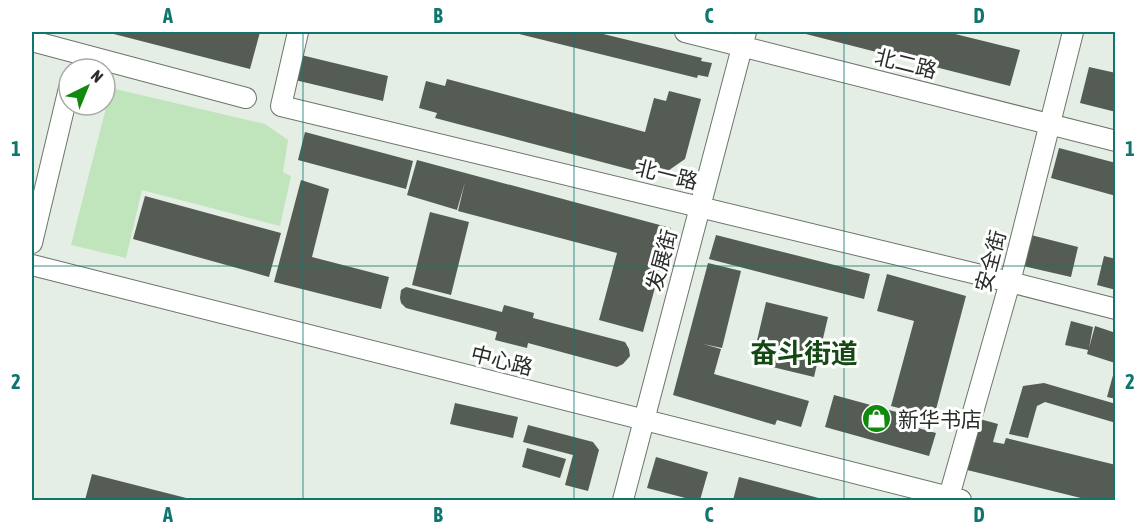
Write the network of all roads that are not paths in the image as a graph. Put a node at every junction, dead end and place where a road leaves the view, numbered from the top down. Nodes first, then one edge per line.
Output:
1 (298, 32) edge
2 (685, 32) edge
3 (1073, 32) edge
4 (744, 39) edge
5 (32, 41) edge
6 (66, 57) edge
7 (117, 70) edge
8 (246, 98) dead end
9 (62, 117) edge
10 (1050, 125) junction
11 (1116, 141) edge
12 (700, 207) junction
13 (32, 243) edge
14 (32, 265) edge
15 (1010, 282) junction
16 (1116, 309) edge
17 (644, 420) junction
18 (952, 500) edge
19 (623, 501) edge

1 - 12 street, 北一路
2 - 4 street, 北二路
3 - 10 street, 安全街
4 - 10 street, 北二路
4 - 12 street, 发展街
5 - 6 street
7 - 8 street
9 - 13 street
10 - 11 street, 北二路
10 - 15 street, 安全街
12 - 15 street, 北一路
12 - 17 street, 发展街
14 - 17 street, 中心路
15 - 16 street, 北一路
15 - 18 street, 安全街
17 - 18 street, 中心路
17 - 19 street, 发展街

